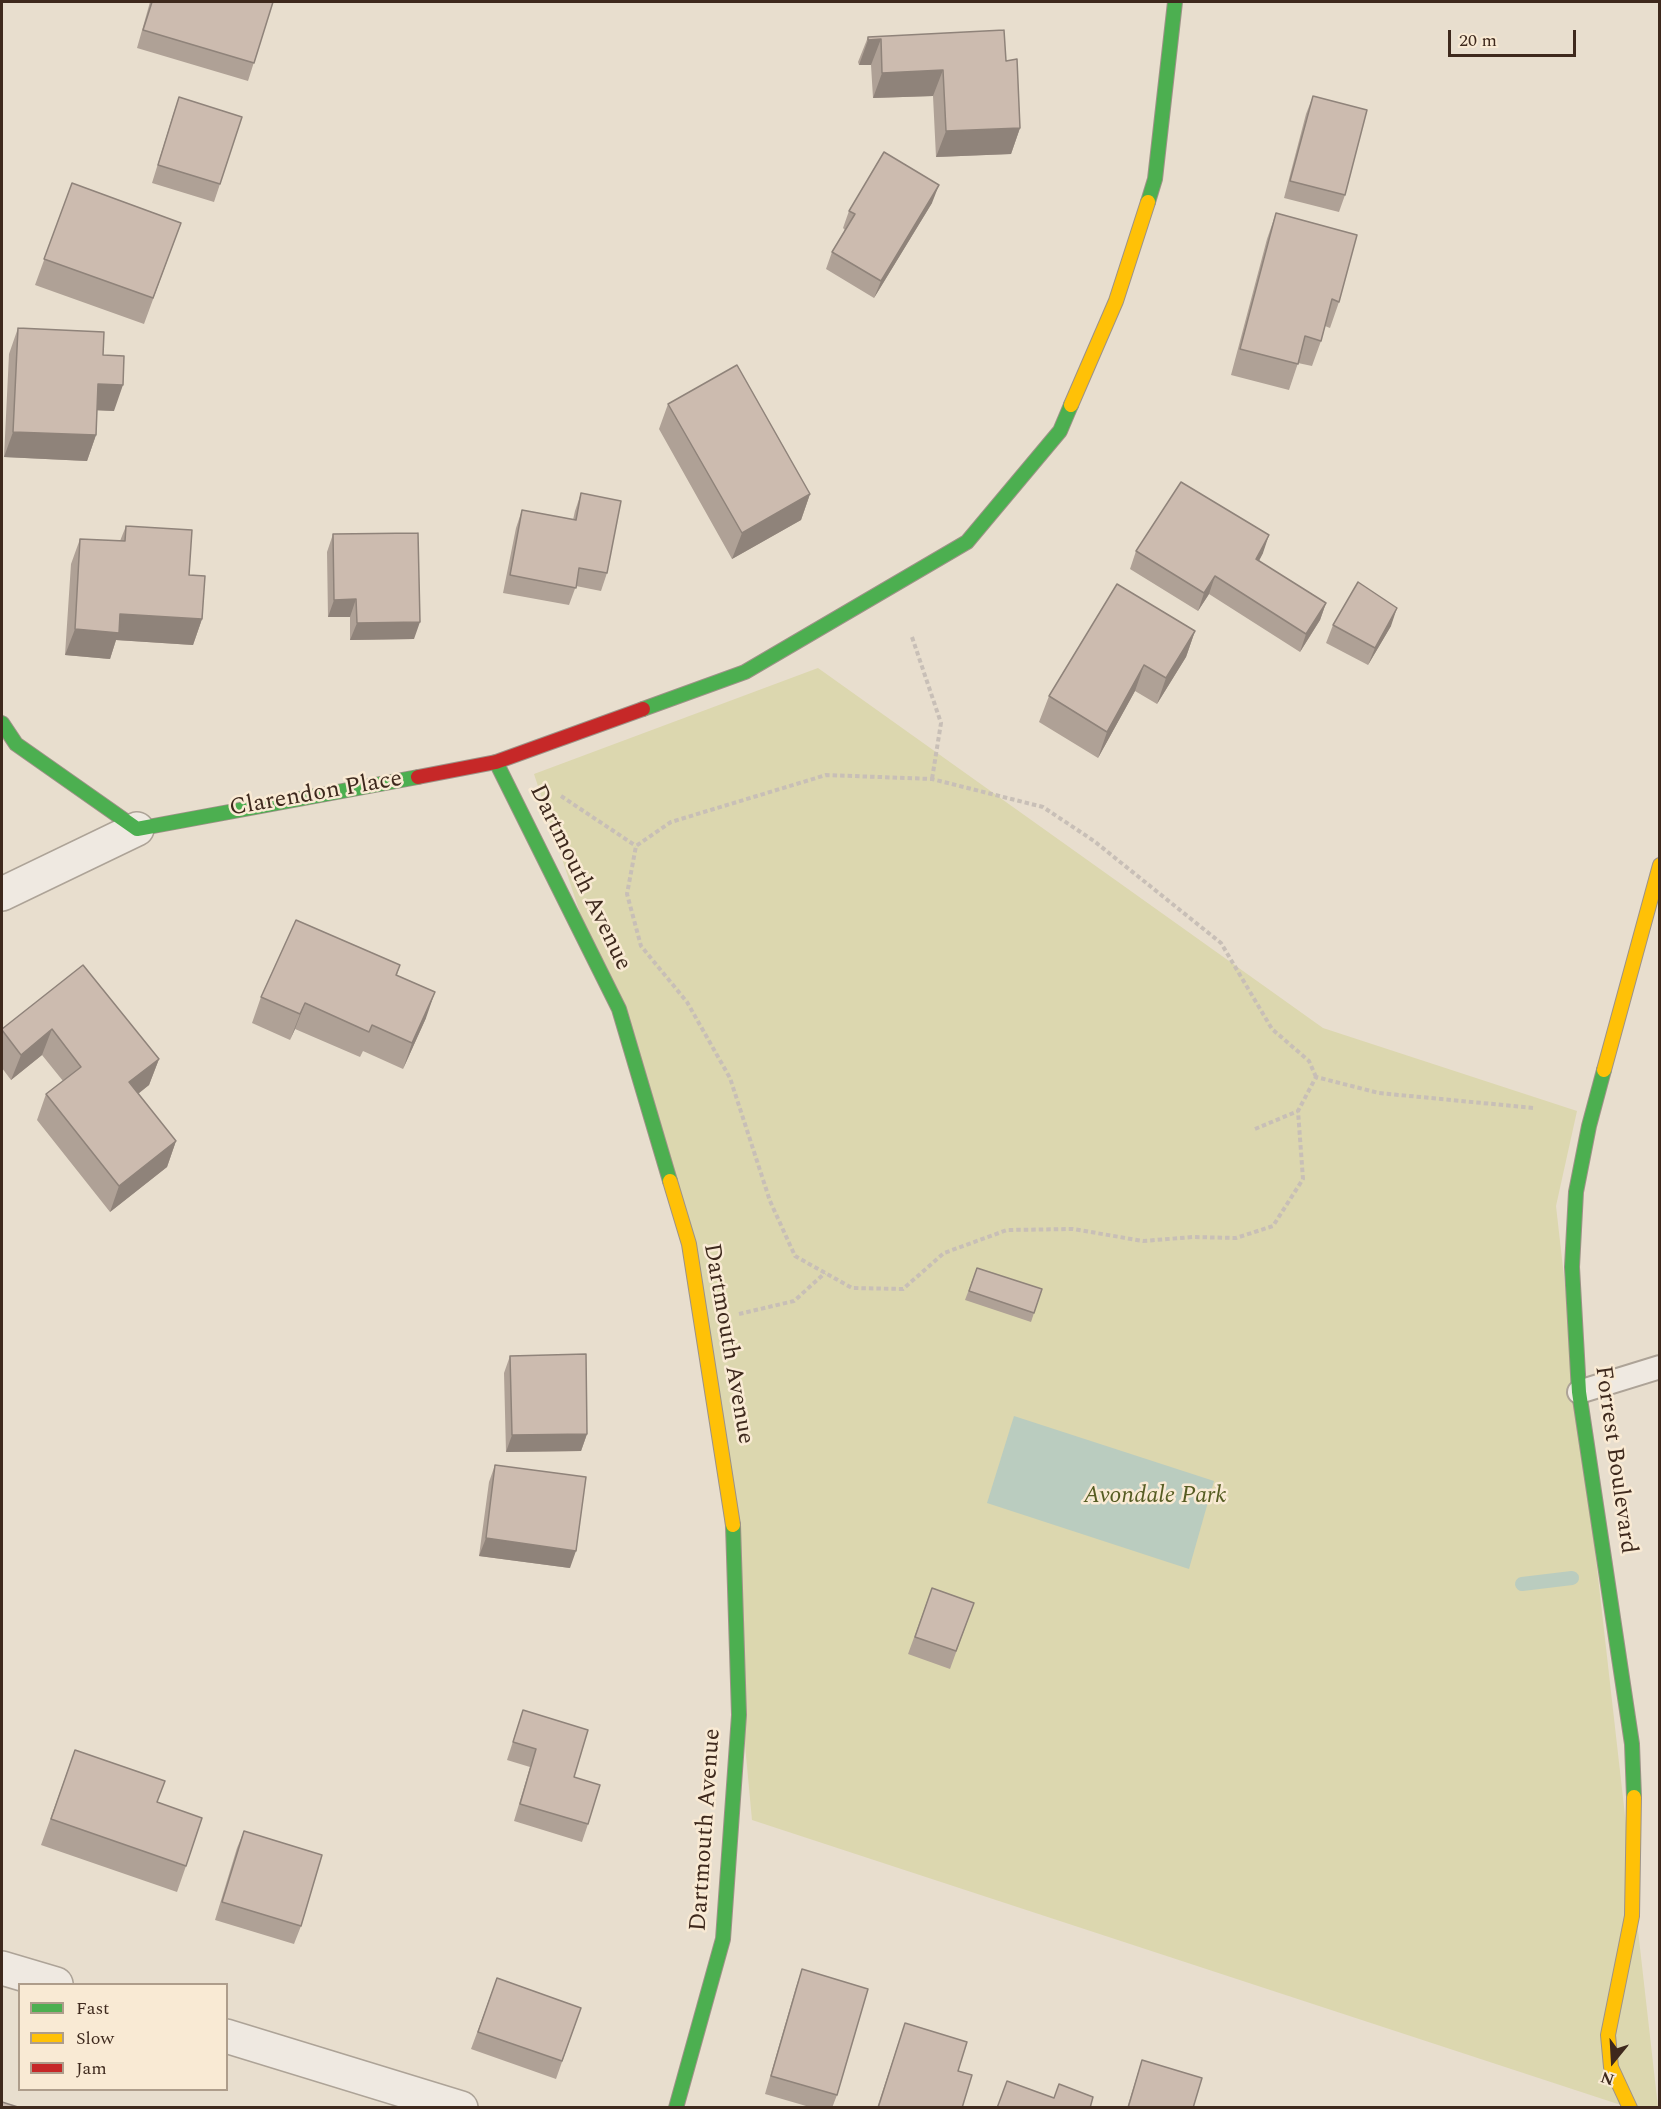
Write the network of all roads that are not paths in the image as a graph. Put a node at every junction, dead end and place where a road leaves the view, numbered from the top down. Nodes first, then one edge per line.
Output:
1 (1175, 2) edge
2 (2, 723) edge
3 (496, 762) junction
4 (137, 830) junction
5 (1659, 865) edge
6 (2, 894) edge
7 (1659, 1367) edge
8 (1579, 1392) junction
9 (2, 1968) edge
10 (53, 1983) edge
11 (228, 2037) edge
12 (461, 2108) edge
13 (676, 2108) edge
14 (1630, 2108) edge

1 - 3 street, Dartmouth Avenue
2 - 4 street
3 - 4 street, Clarendon Place
3 - 13 street, Dartmouth Avenue
4 - 6 street, Clarendon Place
5 - 8 street, Forrest Boulevard
7 - 8 lane
8 - 14 street, Forrest Boulevard
9 - 10 street
11 - 12 street

